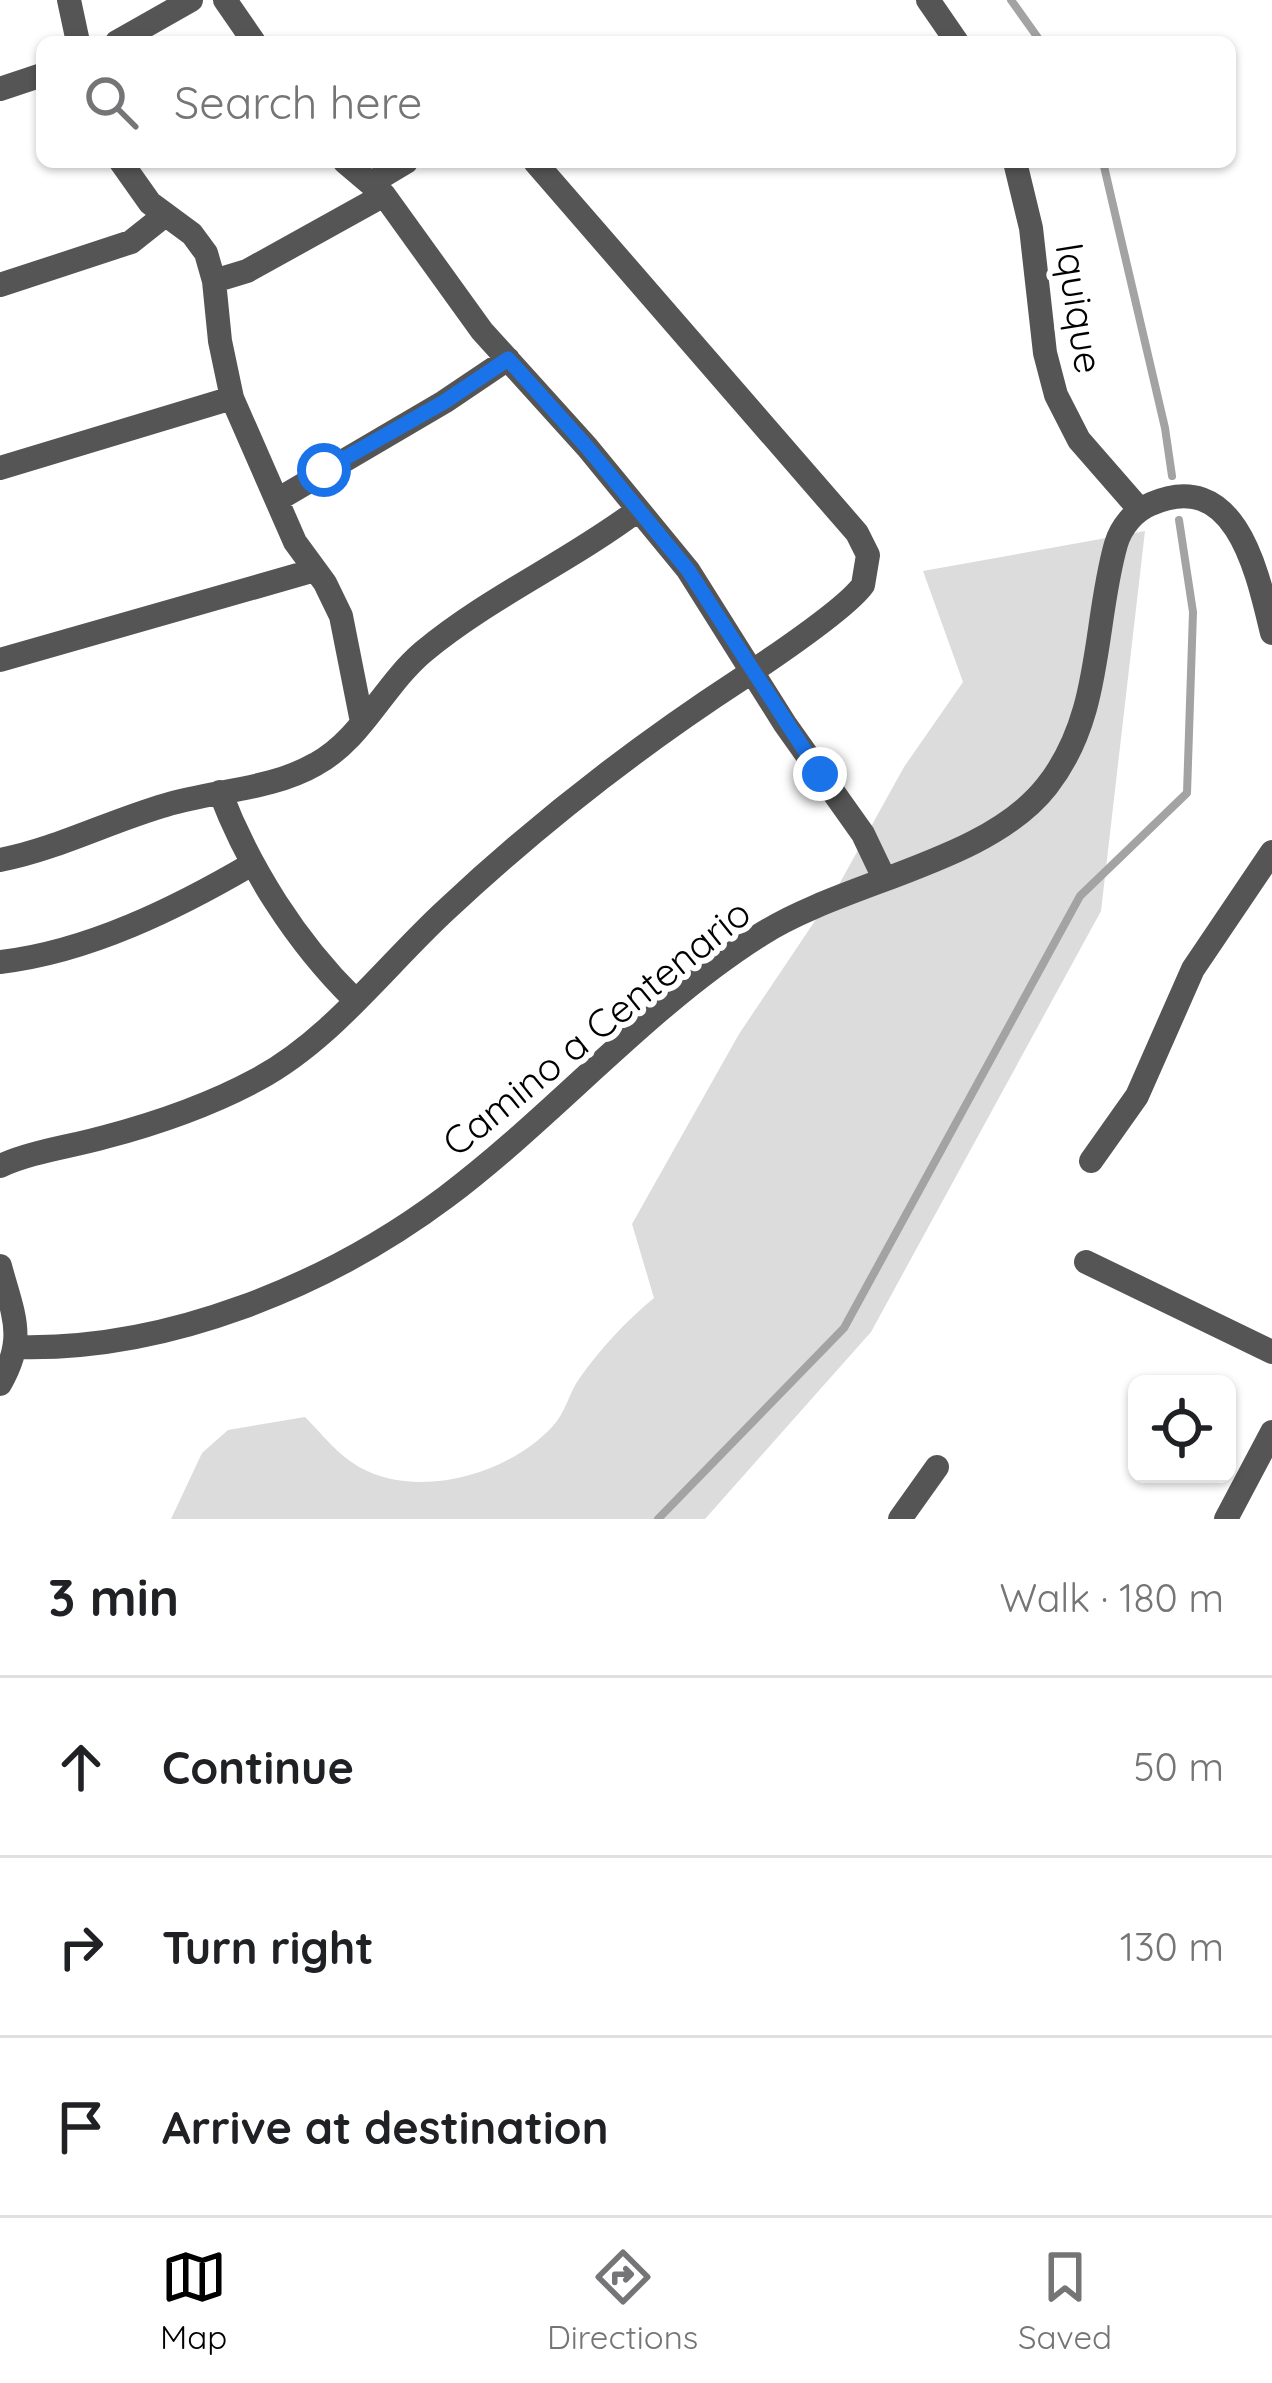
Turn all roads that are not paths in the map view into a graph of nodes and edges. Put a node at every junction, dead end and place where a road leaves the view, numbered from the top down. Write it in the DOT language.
graph roads {
  1 [pos="69,0"];
  2 [pos="191,0"];
  3 [pos="225,0"];
  4 [pos="928,0"];
  5 [pos="77,36"];
  6 [pos="128,36"];
  7 [pos="250,36"];
  8 [pos="953,36"];
  9 [pos="36,77"];
  10 [pos="0,89"];
  11 [pos="125,168"];
  12 [pos="352,168"];
  13 [pos="400,168"];
  14 [pos="541,168"];
  15 [pos="1016,168"];
  16 [pos="378,189"];
  17 [pos="164,215"];
  18 [pos="214,281"];
  19 [pos="0,285"];
  20 [pos="508,359"];
  21 [pos="232,398"];
  22 [pos="0,468"];
  23 [pos="277,500"];
  24 [pos="638,510"];
  25 [pos="1140,510"];
  26 [pos="315,570"];
  27 [pos="1272,633"];
  28 [pos="0,660"];
  29 [pos="752,672"];
  30 [pos="362,722"];
  31 [pos="220,792"];
  32 [pos="1272,852"];
  33 [pos="0,860"];
  34 [pos="252,864"];
  35 [pos="884,878"];
  36 [pos="0,962"];
  37 [pos="354,999"];
  38 [pos="1091,1160"];
  39 [pos="0,1166"];
  40 [pos="1086,1262"];
  41 [pos="0,1266"];
  42 [pos="17,1347"];
  43 [pos="1272,1352"];
  44 [pos="0,1384"];
  45 [pos="1272,1432"];
  46 [pos="937,1467"];
  47 [pos="900,1519"];
  48 [pos="1226,1519"];
  1 -- 5 [label="street"];
  2 -- 6 [label="street"];
  3 -- 7 [label="street"];
  4 -- 8 [label="street"];
  9 -- 10 [label="street"];
  11 -- 17 [label="street"];
  12 -- 16 [label="street"];
  13 -- 16 [label="street"];
  14 -- 29 [label="street"];
  15 -- 25 [label="street, Iquique"];
  16 -- 18 [label="street"];
  16 -- 20 [label="street"];
  17 -- 18 [label="street"];
  17 -- 19 [label="street"];
  18 -- 21 [label="street"];
  20 -- 23 [label="street"];
  20 -- 24 [label="street"];
  21 -- 22 [label="street"];
  21 -- 23 [label="street"];
  23 -- 26 [label="street"];
  24 -- 29 [label="street"];
  24 -- 30 [label="street"];
  25 -- 27 [label="street"];
  25 -- 35 [label="street, Camino a Centenario"];
  26 -- 28 [label="street"];
  26 -- 30 [label="street"];
  29 -- 35 [label="street"];
  29 -- 37 [label="street"];
  30 -- 31 [label="street"];
  31 -- 33 [label="street"];
  31 -- 34 [label="street"];
  32 -- 38 [label="street"];
  34 -- 36 [label="street"];
  34 -- 37 [label="street"];
  35 -- 42 [label="street, Camino a Centenario"];
  37 -- 39 [label="street"];
  40 -- 43 [label="street"];
  41 -- 42 [label="street"];
  42 -- 44 [label="street"];
  45 -- 48 [label="street"];
  46 -- 47 [label="street"];
}
